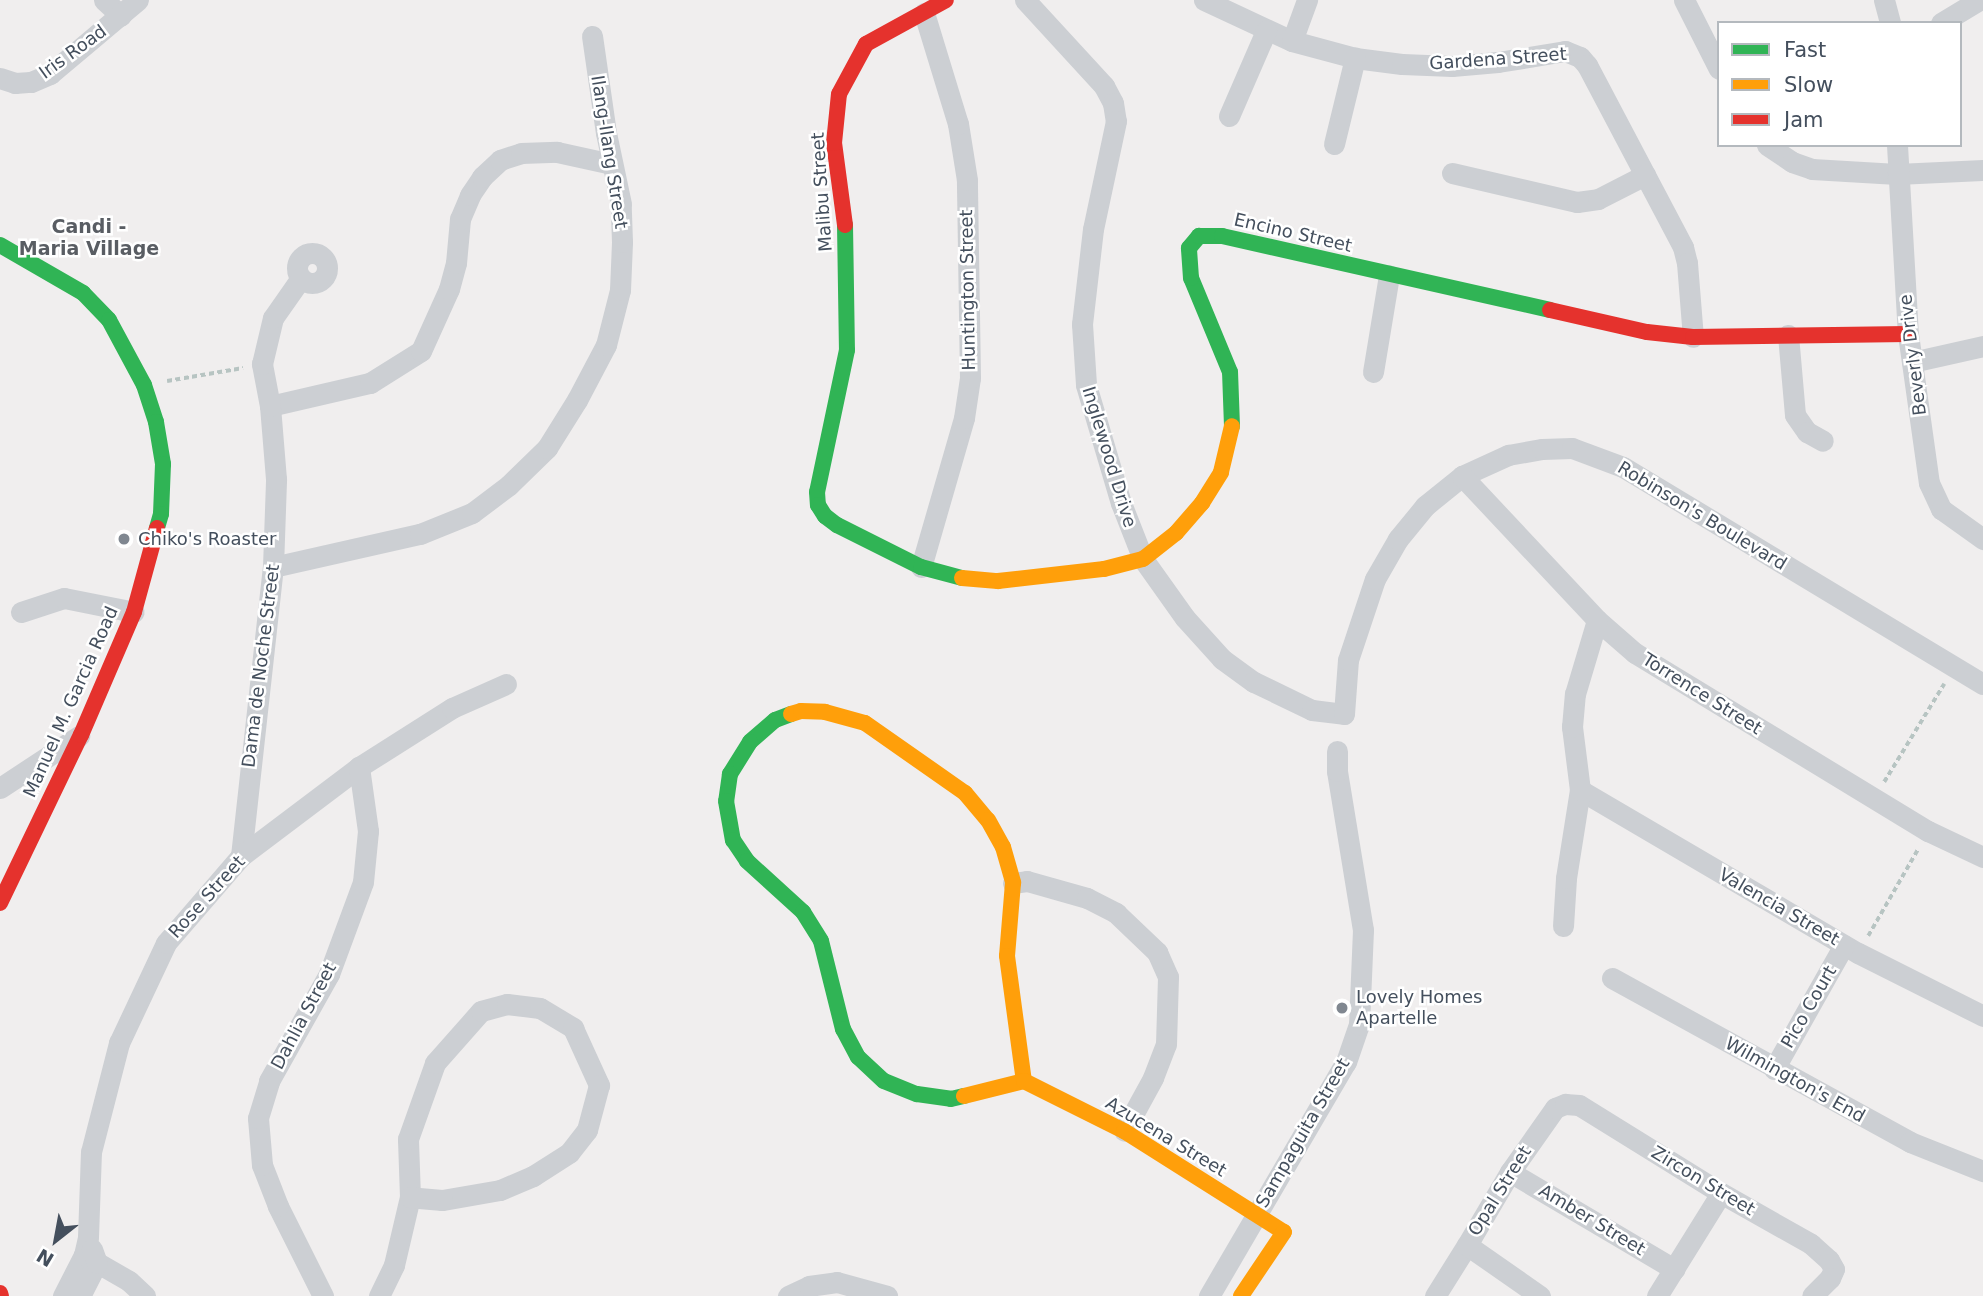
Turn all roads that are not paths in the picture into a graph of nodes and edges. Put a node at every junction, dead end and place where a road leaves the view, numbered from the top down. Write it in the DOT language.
graph roads {
  1 [pos="104,0"];
  2 [pos="138,0"];
  3 [pos="946,0"];
  4 [pos="1025,0"];
  5 [pos="1204,0"];
  6 [pos="1307,0"];
  7 [pos="1684,0"];
  8 [pos="1884,0"];
  9 [pos="1979,0"];
  10 [pos="924,13"];
  11 [pos="121,16"];
  12 [pos="1889,21"];
  13 [pos="1944,21"];
  14 [pos="1266,31"];
  15 [pos="592,36"];
  16 [pos="1292,41"];
  17 [pos="1355,58"];
  18 [pos="1717,65"];
  19 [pos="0,78"];
  20 [pos="1229,116"];
  21 [pos="1334,144"];
  22 [pos="1771,147"];
  23 [pos="1896,147"];
  24 [pos="612,164"];
  25 [pos="1983,170"];
  26 [pos="1452,173"];
  27 [pos="1897,174"];
  28 [pos="1645,175"];
  29 [pos="5,251"];
  30 [pos="1390,275"];
  31 [pos="301,278"];
  32 [pos="1908,334"];
  33 [pos="1788,335"];
  34 [pos="1693,337"];
  35 [pos="1983,346"];
  36 [pos="1912,362"];
  37 [pos="1373,372"];
  38 [pos="270,406"];
  39 [pos="1823,441"];
  40 [pos="819,475"];
  41 [pos="1462,476"];
  42 [pos="1983,539"];
  43 [pos="1143,559"];
  44 [pos="921,567"];
  45 [pos="273,568"];
  46 [pos="20,611"];
  47 [pos="134,612"];
  48 [pos="1597,620"];
  49 [pos="506,684"];
  50 [pos="1983,684"];
  51 [pos="1344,714"];
  52 [pos="81,735"];
  53 [pos="1337,751"];
  54 [pos="359,767"];
  55 [pos="0,788"];
  56 [pos="1580,790"];
  57 [pos="241,856"];
  58 [pos="1983,857"];
  59 [pos="1013,883"];
  60 [pos="0,903"];
  61 [pos="1563,926"];
  62 [pos="1851,949"];
  63 [pos="1612,978"];
  64 [pos="1983,1016"];
  65 [pos="1773,1069"];
  66 [pos="1024,1082"];
  67 [pos="1565,1104"];
  68 [pos="1124,1131"];
  69 [pos="1983,1171"];
  70 [pos="1510,1172"];
  71 [pos="1721,1193"];
  72 [pos="410,1197"];
  73 [pos="1256,1216"];
  74 [pos="1284,1232"];
  75 [pos="1467,1245"];
  76 [pos="89,1252"];
  77 [pos="1674,1269"];
  78 [pos="63,1296"];
  79 [pos="80,1296"];
  80 [pos="145,1296"];
  81 [pos="323,1296"];
  82 [pos="379,1296"];
  83 [pos="788,1296"];
  84 [pos="887,1296"];
  85 [pos="1209,1296"];
  86 [pos="1241,1296"];
  87 [pos="1434,1296"];
  88 [pos="1539,1296"];
  89 [pos="1657,1296"];
  90 [pos="1812,1296"];
  1 -- 11 [label="street"];
  2 -- 11 [label="street, Iris Road"];
  3 -- 10 [label="street, Malibu Street"];
  4 -- 43 [label="street, Inglewood Drive"];
  5 -- 14 [label="street, Gardena Street"];
  6 -- 16 [label="street"];
  7 -- 18 [label="street"];
  8 -- 12 [label="street"];
  9 -- 13 [label="street"];
  10 -- 40 [label="street, Malibu Street"];
  10 -- 44 [label="street, Huntington Street"];
  11 -- 19 [label="street, Iris Road"];
  14 -- 16 [label="street, Gardena Street"];
  14 -- 20 [label="street"];
  15 -- 24 [label="street, Ilang-Ilang Street"];
  16 -- 17 [label="street, Gardena Street"];
  17 -- 21 [label="street"];
  17 -- 28 [label="street, Gardena Street"];
  22 -- 27 [label="street"];
  23 -- 27 [label="street, Beverly Drive"];
  24 -- 38 [label="street"];
  24 -- 45 [label="street, Ilang-Ilang Street"];
  25 -- 27 [label="street"];
  26 -- 28 [label="street"];
  27 -- 32 [label="street, Beverly Drive"];
  28 -- 34 [label="street, Gardena Street"];
  29 -- 47 [label="street, Manuel M. Garcia Road"];
  30 -- 34 [label="street, Encino Street"];
  30 -- 37 [label="street"];
  30 -- 43 [label="street, Encino Street"];
  31 -- 38 [label="street, Dama de Noche Street"];
  32 -- 33 [label="street, Encino Street"];
  32 -- 36 [label="street, Beverly Drive"];
  33 -- 34 [label="street, Encino Street"];
  33 -- 39 [label="street"];
  35 -- 36 [label="street"];
  36 -- 42 [label="street, Beverly Drive"];
  38 -- 45 [label="street, Dama de Noche Street"];
  40 -- 44 [label="street, Encino Street"];
  41 -- 48 [label="street, Torrence Street"];
  41 -- 50 [label="street, Robinson's Boulevard"];
  41 -- 51 [label="street, Robinson's Boulevard"];
  43 -- 44 [label="street, Encino Street"];
  43 -- 51 [label="street, Inglewood Drive"];
  45 -- 57 [label="street, Dama de Noche Street"];
  46 -- 47 [label="street"];
  47 -- 52 [label="street, Manuel M. Garcia Road"];
  48 -- 56 [label="street"];
  48 -- 58 [label="street, Torrence Street"];
  49 -- 54 [label="street, Rose Street"];
  52 -- 55 [label="street"];
  52 -- 60 [label="street, Manuel M. Garcia Road"];
  53 -- 73 [label="street, Sampaguita Street"];
  54 -- 57 [label="street, Rose Street"];
  54 -- 81 [label="street, Dahlia Street"];
  56 -- 61 [label="street"];
  56 -- 62 [label="street, Valencia Street"];
  57 -- 76 [label="street, Rose Street"];
  59 -- 66 [label="street"];
  59 -- 66 [label="street"];
  59 -- 68 [label="street"];
  62 -- 64 [label="street, Valencia Street"];
  62 -- 65 [label="street, Pico Court"];
  63 -- 65 [label="street, Wilmington's End"];
  65 -- 69 [label="street, Wilmington's End"];
  66 -- 68 [label="street, Azucena Street"];
  67 -- 70 [label="street, Opal Street"];
  67 -- 71 [label="street, Zircon Street"];
  68 -- 73 [label="street, Azucena Street"];
  70 -- 75 [label="street, Opal Street"];
  70 -- 77 [label="street, Amber Street"];
  71 -- 77 [label="street"];
  71 -- 90 [label="street, Zircon Street"];
  72 -- 72 [label="street"];
  72 -- 82 [label="street"];
  73 -- 74 [label="street, Azucena Street"];
  73 -- 85 [label="street, Sampaguita Street"];
  74 -- 86 [label="street, Sampaguita Street"];
  75 -- 87 [label="street"];
  75 -- 88 [label="street, Opal Street"];
  76 -- 78 [label="street, Rose Street"];
  76 -- 79 [label="street, Rose Street"];
  76 -- 80 [label="street"];
  77 -- 89 [label="street"];
  83 -- 84 [label="street"];
}
